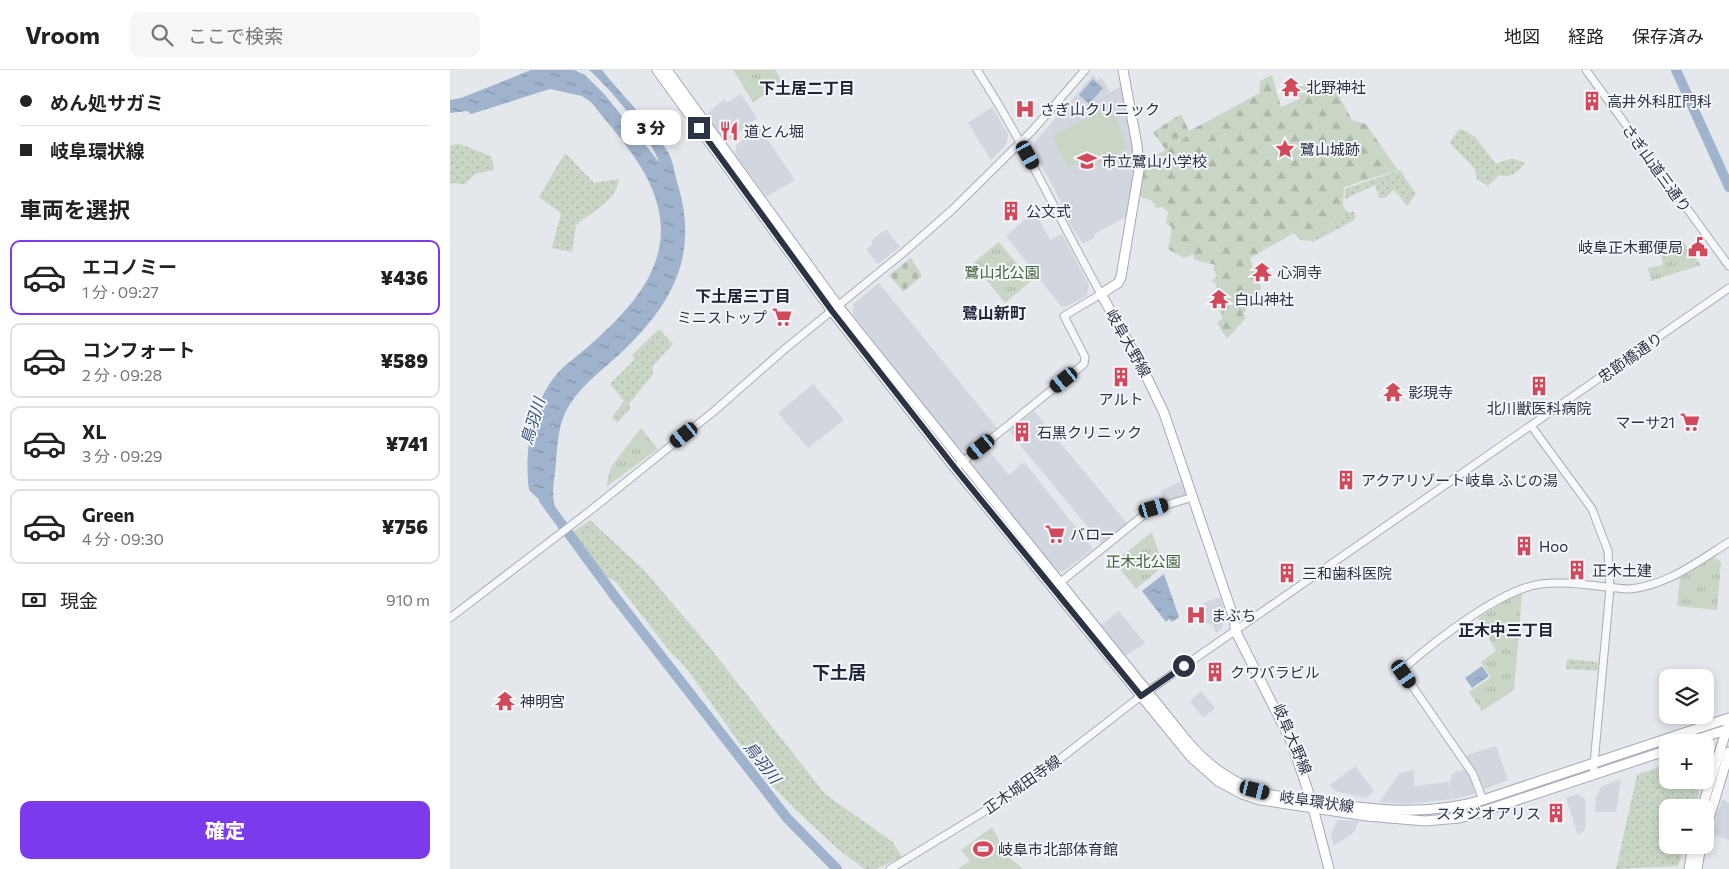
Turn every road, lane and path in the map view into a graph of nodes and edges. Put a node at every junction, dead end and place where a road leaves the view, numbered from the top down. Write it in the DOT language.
graph roads {
  1 [pos="657,70"];
  2 [pos="667,70"];
  3 [pos="977,70"];
  4 [pos="1085,70"];
  5 [pos="1122,70"];
  6 [pos="1586,70"];
  7 [pos="1020,140"];
  8 [pos="1729,266"];
  9 [pos="1729,288"];
  10 [pos="1101,294"];
  11 [pos="835,309"];
  12 [pos="1532,426"];
  13 [pos="959,465"];
  14 [pos="1193,497"];
  15 [pos="1729,542"];
  16 [pos="1060,582"];
  17 [pos="1052,588"];
  18 [pos="1610,588"];
  19 [pos="450,618"];
  20 [pos="1238,630"];
  21 [pos="1144,694"];
  22 [pos="1729,718"];
  23 [pos="1728,727"];
  24 [pos="1709,734"];
  25 [pos="1729,752"];
  26 [pos="1659,753"];
  27 [pos="1594,763"];
  28 [pos="1593,775"];
  29 [pos="1705,799"];
  30 [pos="1483,800"];
  31 [pos="1714,802"];
  32 [pos="1315,805"];
  33 [pos="1692,854"];
  34 [pos="1700,854"];
  35 [pos="890,869"];
  36 [pos="1329,869"];
  37 [pos="1334,869"];
  38 [pos="1689,869"];
  39 [pos="1697,869"];
  1 -- 11 [label="main road, 岐阜環状線"];
  2 -- 11 [label="main road, 岐阜環状線"];
  3 -- 7 [label="street"];
  4 -- 7 [label="street"];
  5 -- 10 [label="main road, 岐阜大野線"];
  6 -- 8 [label="street, さぎ山道三通り"];
  7 -- 10 [label="street"];
  7 -- 11 [label="street"];
  9 -- 12 [label="street, 忠節橋通り"];
  10 -- 13 [label="street"];
  10 -- 14 [label="main road, 岐阜大野線"];
  11 -- 13 [label="main road, 岐阜環状線"];
  11 -- 19 [label="street"];
  12 -- 18 [label="street"];
  12 -- 20 [label="street, 忠節橋通り"];
  13 -- 16 [label="main road, 岐阜環状線"];
  13 -- 17 [label="main road, 岐阜環状線"];
  14 -- 16 [label="street"];
  14 -- 20 [label="main road, 岐阜大野線"];
  15 -- 18 [label="street"];
  16 -- 17 [label="street"];
  16 -- 21 [label="main road, 岐阜環状線"];
  17 -- 21 [label="main road, 岐阜環状線"];
  18 -- 27 [label="street"];
  18 -- 30 [label="street"];
  20 -- 21 [label="street"];
  20 -- 32 [label="main road, 岐阜大野線"];
  21 -- 32 [label="main road, 岐阜環状線"];
  21 -- 35 [label="street, 正木城田寺線"];
  22 -- 27 [label="main road, 岐阜環状線"];
  23 -- 24 [label="main road"];
  23 -- 29 [label="main road"];
  25 -- 31 [label="main road"];
  26 -- 28 [label="main road, 岐阜環状線"];
  27 -- 28 [label="street"];
  27 -- 30 [label="main road, 岐阜環状線"];
  28 -- 32 [label="main road, 岐阜環状線"];
  30 -- 32 [label="main road, 岐阜環状線"];
  32 -- 36 [label="main road, 岐阜大野線"];
  32 -- 37 [label="main road, 岐阜大野線"];
  33 -- 38 [label="main road"];
  34 -- 39 [label="main road"];
}
